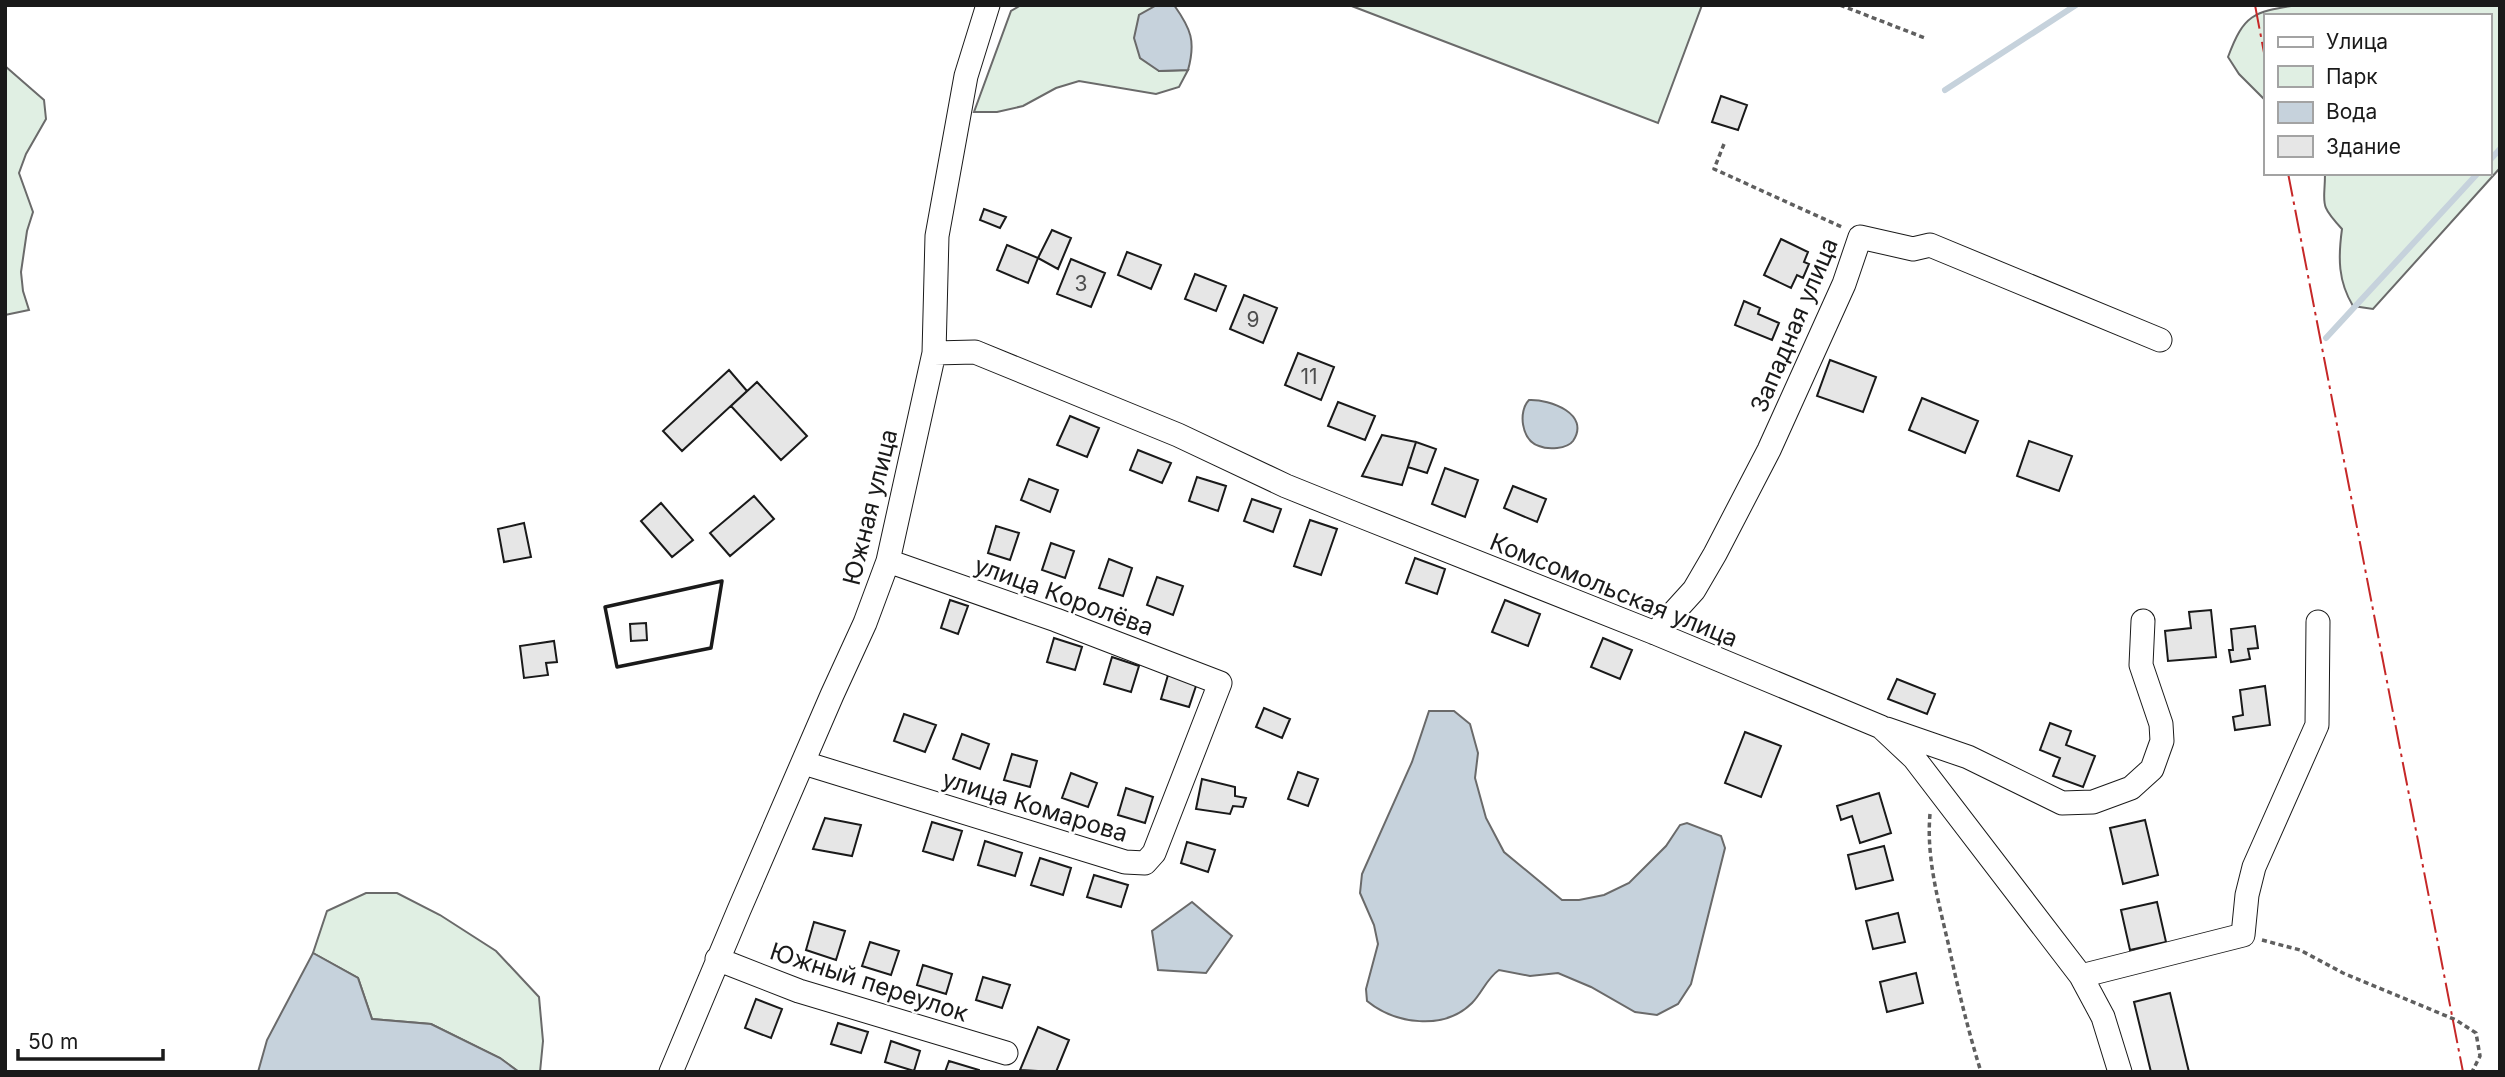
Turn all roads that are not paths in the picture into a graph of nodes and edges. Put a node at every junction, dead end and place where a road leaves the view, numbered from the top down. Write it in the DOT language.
graph roads {
  1 [pos="988,5"];
  2 [pos="2160,340"];
  3 [pos="934,353"];
  4 [pos="888,561"];
  5 [pos="2143,621"];
  6 [pos="2318,622"];
  7 [pos="1654,633"];
  8 [pos="1220,683"];
  9 [pos="1881,727"];
  10 [pos="804,763"];
  11 [pos="717,959"];
  12 [pos="2081,976"];
  13 [pos="1006,1053"];
  14 [pos="671,1072"];
  15 [pos="2120,1072"];
  1 -- 3 [label="street, Южная улица"];
  2 -- 7 [label="street, Западная улица"];
  3 -- 4 [label="street, Южная улица"];
  3 -- 7 [label="street, Комсомольская улица"];
  4 -- 8 [label="street, улица Королёва"];
  4 -- 10 [label="street, Южная улица"];
  5 -- 9 [label="street"];
  6 -- 12 [label="street"];
  7 -- 9 [label="street, Комсомольская улица"];
  8 -- 10 [label="street, улица Комарова"];
  9 -- 12 [label="street, Комсомольская улица"];
  10 -- 11 [label="street, Южная улица"];
  11 -- 13 [label="street, Южный переулок"];
  11 -- 14 [label="street, Южная улица"];
  12 -- 15 [label="street, Комсомольская улица"];
}
